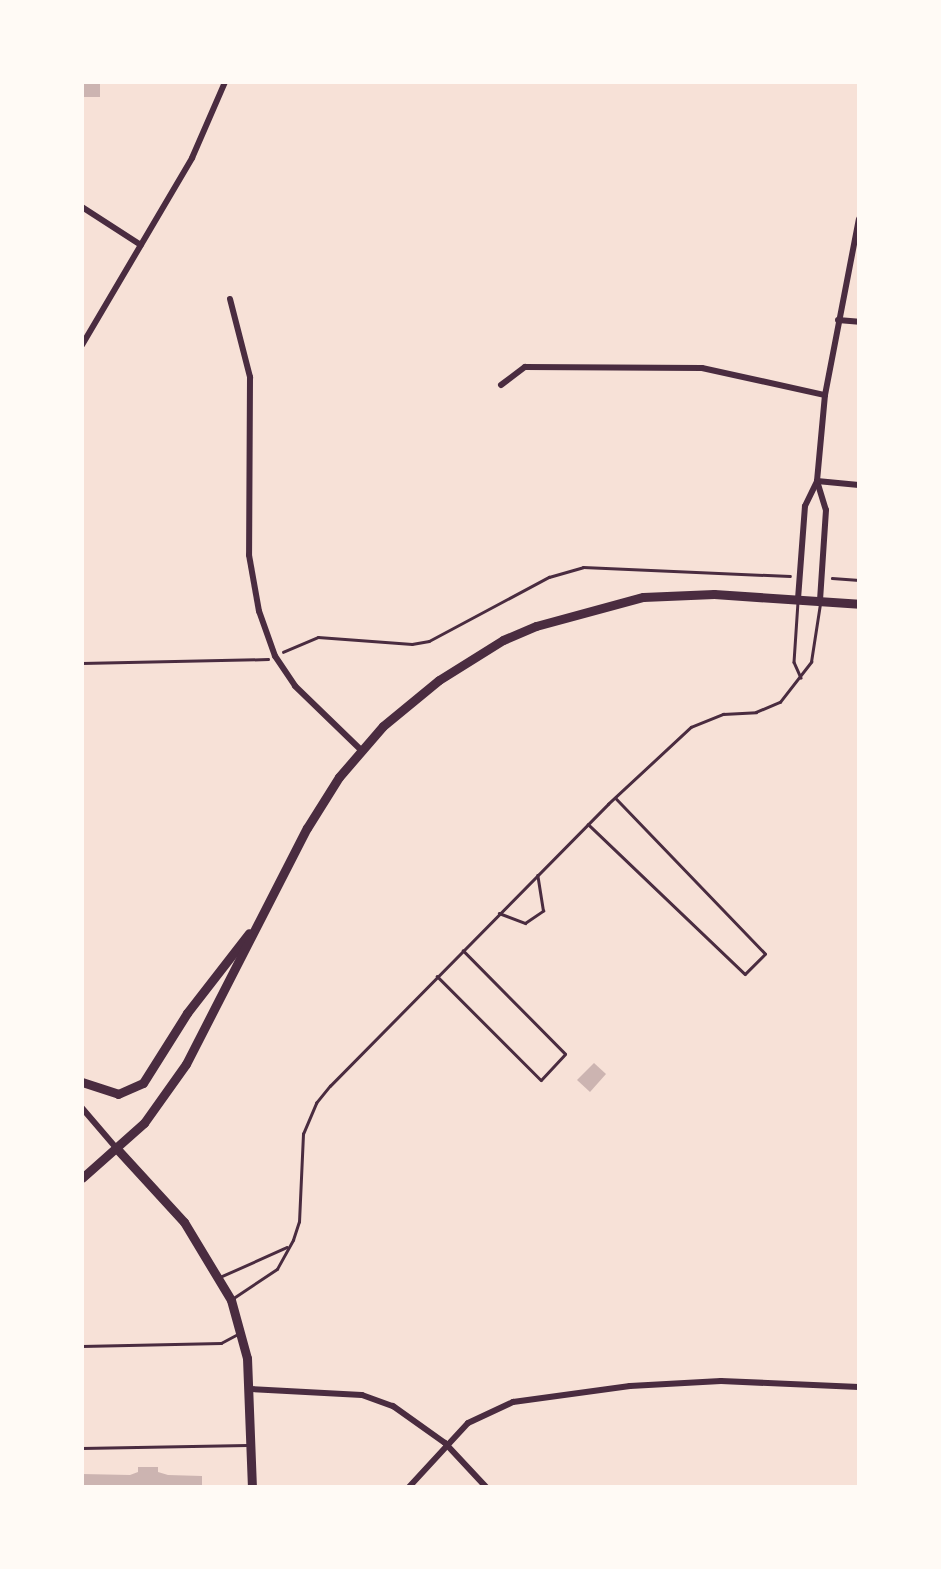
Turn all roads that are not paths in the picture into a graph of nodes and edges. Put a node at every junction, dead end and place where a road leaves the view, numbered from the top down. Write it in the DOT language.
graph roads {
  1 [pos="225,82"];
  2 [pos="82,207"];
  3 [pos="859,219"];
  4 [pos="141,245"];
  5 [pos="230,299"];
  6 [pos="838,320"];
  7 [pos="859,322"];
  8 [pos="82,345"];
  9 [pos="501,385"];
  10 [pos="825,395"];
  11 [pos="817,481"];
  12 [pos="859,485"];
  13 [pos="799,599"];
  14 [pos="820,601"];
  15 [pos="859,604"];
  16 [pos="801,678"];
  17 [pos="361,750"];
  18 [pos="614,798"];
  19 [pos="588,824"];
  20 [pos="537,875"];
  21 [pos="499,913"];
  22 [pos="259,921"];
  23 [pos="462,951"];
  24 [pos="437,976"];
  25 [pos="82,1082"];
  26 [pos="82,1108"];
  27 [pos="118,1150"];
  28 [pos="82,1178"];
  29 [pos="287,1247"];
  30 [pos="218,1278"];
  31 [pos="231,1300"];
  32 [pos="243,1332"];
  33 [pos="82,1346"];
  34 [pos="859,1387"];
  35 [pos="251,1389"];
  36 [pos="445,1443"];
  37 [pos="252,1444"];
  38 [pos="82,1448"];
  39 [pos="252,1487"];
  40 [pos="409,1487"];
  41 [pos="486,1487"];
  1 -- 4 [label="street"];
  2 -- 4 [label="street"];
  3 -- 6 [label="street"];
  4 -- 8 [label="street"];
  5 -- 17 [label="street"];
  6 -- 7 [label="street"];
  6 -- 10 [label="street"];
  9 -- 10 [label="street"];
  10 -- 11 [label="street"];
  11 -- 12 [label="street"];
  11 -- 13 [label="street"];
  11 -- 14 [label="street"];
  13 -- 14 [label="main road"];
  13 -- 16 [label="lane"];
  13 -- 17 [label="main road"];
  14 -- 15 [label="main road"];
  14 -- 16 [label="lane"];
  16 -- 18 [label="lane"];
  17 -- 22 [label="main road"];
  18 -- 19 [label="lane"];
  18 -- 19 [label="lane"];
  19 -- 20 [label="lane"];
  20 -- 21 [label="lane"];
  20 -- 21 [label="lane"];
  21 -- 23 [label="lane"];
  22 -- 25 [label="main road"];
  22 -- 27 [label="main road"];
  23 -- 24 [label="lane"];
  23 -- 24 [label="lane"];
  24 -- 29 [label="lane"];
  26 -- 27 [label="street"];
  27 -- 28 [label="main road"];
  27 -- 30 [label="main road"];
  29 -- 30 [label="lane"];
  29 -- 31 [label="lane"];
  30 -- 31 [label="main road"];
  31 -- 32 [label="main road"];
  32 -- 33 [label="lane"];
  32 -- 35 [label="main road"];
  34 -- 36 [label="street"];
  35 -- 36 [label="street"];
  35 -- 37 [label="main road"];
  36 -- 40 [label="street"];
  36 -- 41 [label="street"];
  37 -- 38 [label="lane"];
  37 -- 39 [label="main road"];
}
